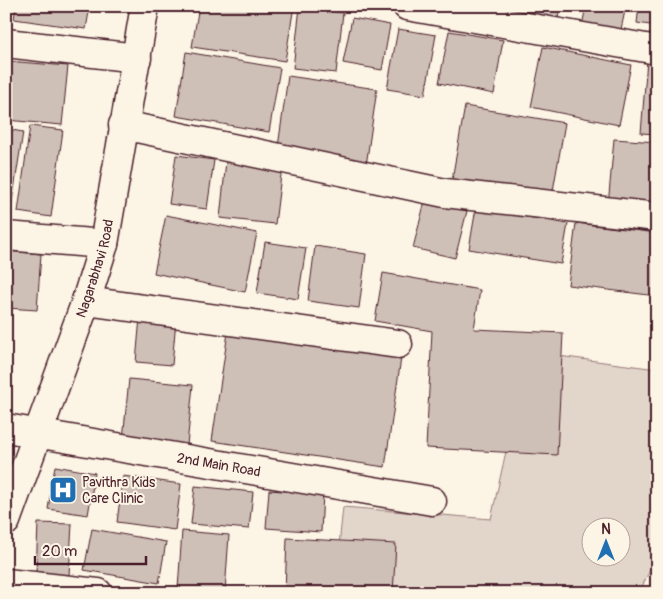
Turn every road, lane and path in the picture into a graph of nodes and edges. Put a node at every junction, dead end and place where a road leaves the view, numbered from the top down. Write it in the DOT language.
graph roads {
  1 [pos="145,6"];
  2 [pos="408,6"];
  3 [pos="6,43"];
  4 [pos="657,50"];
  5 [pos="137,58"];
  6 [pos="123,125"];
  7 [pos="657,217"];
  8 [pos="6,236"];
  9 [pos="104,244"];
  10 [pos="86,301"];
  11 [pos="398,344"];
  12 [pos="6,428"];
  13 [pos="38,432"];
  14 [pos="432,501"];
  15 [pos="6,521"];
  16 [pos="6,583"];
  17 [pos="98,593"];
  1 -- 5 [label="street, Nagarabhavi Road"];
  2 -- 4 [label="street"];
  3 -- 5 [label="street"];
  5 -- 6 [label="street, Nagarabhavi Road"];
  6 -- 7 [label="street"];
  6 -- 9 [label="street, Nagarabhavi Road"];
  8 -- 9 [label="street"];
  9 -- 10 [label="street, Nagarabhavi Road"];
  10 -- 11 [label="street"];
  10 -- 13 [label="street, Nagarabhavi Road"];
  12 -- 13 [label="street, 2nd Main Road"];
  13 -- 14 [label="street, 2nd Main Road"];
  13 -- 15 [label="street, Nagarabhavi Road"];
  16 -- 17 [label="street"];
}
